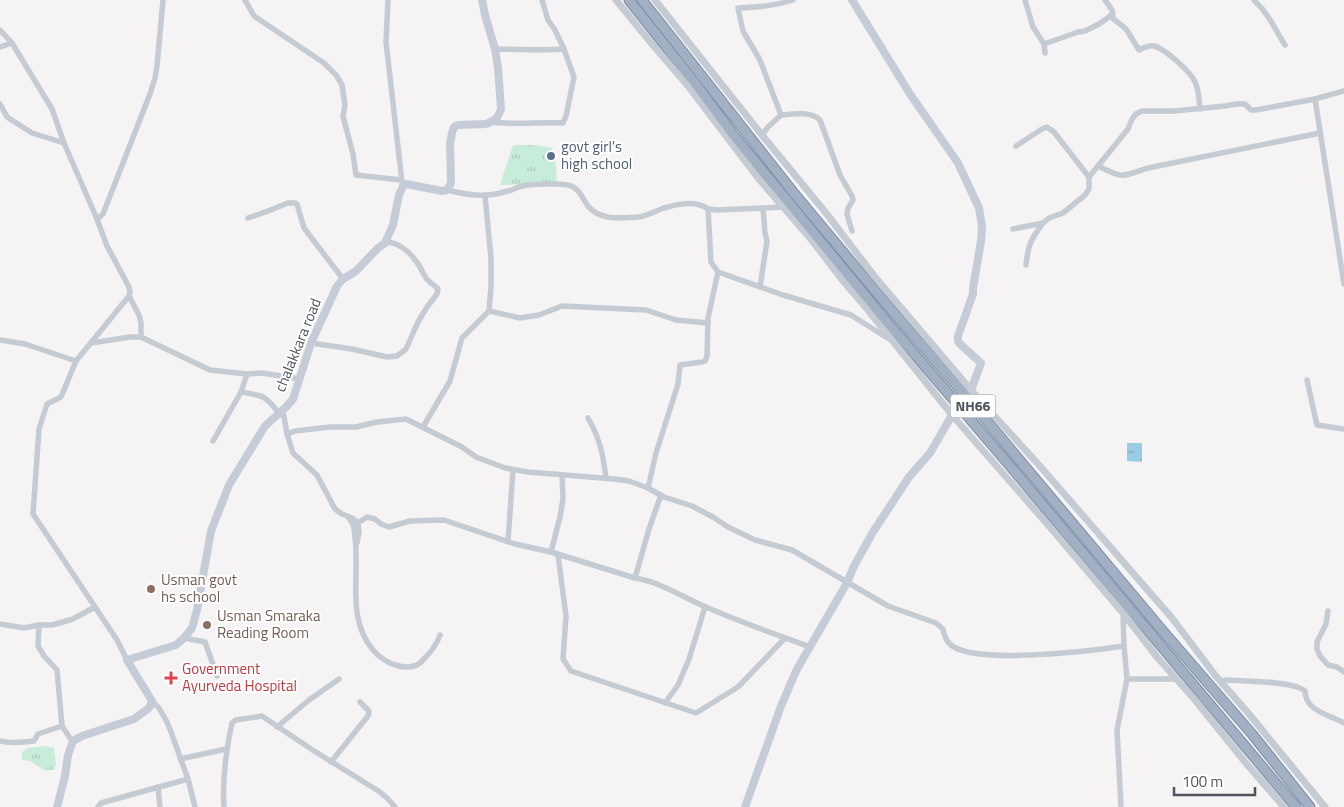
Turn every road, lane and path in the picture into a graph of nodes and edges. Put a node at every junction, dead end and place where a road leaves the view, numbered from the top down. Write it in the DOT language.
graph roads {
  1 [pos="162,0"];
  2 [pos="246,0"];
  3 [pos="388,0"];
  4 [pos="482,0"];
  5 [pos="542,0"];
  6 [pos="616,0"];
  7 [pos="629,0"];
  8 [pos="642,0"];
  9 [pos="655,0"];
  10 [pos="793,0"];
  11 [pos="852,0"];
  12 [pos="1025,0"];
  13 [pos="1105,0"];
  14 [pos="1254,0"];
  15 [pos="1110,16"];
  16 [pos="0,30"];
  17 [pos="12,43"];
  18 [pos="1044,44"];
  19 [pos="1285,45"];
  20 [pos="0,47"];
  21 [pos="495,49"];
  22 [pos="564,49"];
  23 [pos="1045,53"];
  24 [pos="1344,91"];
  25 [pos="1315,99"];
  26 [pos="0,104"];
  27 [pos="1200,109"];
  28 [pos="781,115"];
  29 [pos="491,122"];
  30 [pos="1320,133"];
  31 [pos="762,135"];
  32 [pos="64,143"];
  33 [pos="1016,146"];
  34 [pos="1098,166"];
  35 [pos="1090,177"];
  36 [pos="403,182"];
  37 [pos="447,190"];
  38 [pos="485,196"];
  39 [pos="784,207"];
  40 [pos="763,208"];
  41 [pos="708,209"];
  42 [pos="248,218"];
  43 [pos="97,219"];
  44 [pos="1042,223"];
  45 [pos="1013,228"];
  46 [pos="852,231"];
  47 [pos="385,243"];
  48 [pos="1026,265"];
  49 [pos="718,272"];
  50 [pos="343,278"];
  51 [pos="1344,284"];
  52 [pos="760,287"];
  53 [pos="129,296"];
  54 [pos="489,311"];
  55 [pos="708,323"];
  56 [pos="141,337"];
  57 [pos="0,340"];
  58 [pos="893,342"];
  59 [pos="91,343"];
  60 [pos="311,343"];
  61 [pos="76,361"];
  62 [pos="247,374"];
  63 [pos="300,379"];
  64 [pos="1307,380"];
  65 [pos="971,390"];
  66 [pos="241,392"];
  67 [pos="281,412"];
  68 [pos="952,415"];
  69 [pos="588,418"];
  70 [pos="423,427"];
  71 [pos="1344,429"];
  72 [pos="287,434"];
  73 [pos="213,441"];
  74 [pos="513,470"];
  75 [pos="562,475"];
  76 [pos="606,478"];
  77 [pos="648,488"];
  78 [pos="661,495"];
  79 [pos="348,517"];
  80 [pos="358,523"];
  81 [pos="508,541"];
  82 [pos="356,546"];
  83 [pos="551,552"];
  84 [pos="558,555"];
  85 [pos="635,578"];
  86 [pos="847,583"];
  87 [pos="95,607"];
  88 [pos="705,607"];
  89 [pos="1328,611"];
  90 [pos="1123,613"];
  91 [pos="0,624"];
  92 [pos="39,625"];
  93 [pos="440,635"];
  94 [pos="184,638"];
  95 [pos="785,638"];
  96 [pos="1124,646"];
  97 [pos="810,648"];
  98 [pos="127,660"];
  99 [pos="1344,672"];
  100 [pos="216,676"];
  101 [pos="339,679"];
  102 [pos="1127,679"];
  103 [pos="1176,679"];
  104 [pos="1225,680"];
  105 [pos="152,701"];
  106 [pos="360,702"];
  107 [pos="665,703"];
  108 [pos="1344,723"];
  109 [pos="62,726"];
  110 [pos="276,727"];
  111 [pos="0,741"];
  112 [pos="74,741"];
  113 [pos="226,749"];
  114 [pos="180,759"];
  115 [pos="332,762"];
  116 [pos="188,779"];
  117 [pos="158,787"];
  118 [pos="56,807"];
  119 [pos="98,807"];
  120 [pos="160,807"];
  121 [pos="195,807"];
  122 [pos="224,807"];
  123 [pos="395,807"];
  124 [pos="745,807"];
  125 [pos="1121,807"];
  126 [pos="1284,807"];
  127 [pos="1296,807"];
  128 [pos="1310,807"];
  129 [pos="1325,807"];
  1 -- 43 [label="street"];
  2 -- 36 [label="street"];
  3 -- 36 [label="street"];
  4 -- 21 [label="main road"];
  5 -- 22 [label="street"];
  6 -- 39 [label="street"];
  7 -- 127 [label="highway, NH66"];
  8 -- 128 [label="highway, NH66"];
  9 -- 31 [label="street"];
  10 -- 28 [label="street"];
  11 -- 65 [label="main road"];
  12 -- 18 [label="street"];
  13 -- 15 [label="street"];
  14 -- 19 [label="street"];
  15 -- 18 [label="street"];
  15 -- 27 [label="street"];
  16 -- 17 [label="street"];
  17 -- 20 [label="street"];
  17 -- 32 [label="street"];
  18 -- 23 [label="street"];
  21 -- 22 [label="street"];
  21 -- 29 [label="main road"];
  22 -- 29 [label="street"];
  24 -- 25 [label="street"];
  25 -- 27 [label="street"];
  25 -- 30 [label="street"];
  26 -- 32 [label="street"];
  27 -- 34 [label="street"];
  28 -- 31 [label="street"];
  28 -- 46 [label="street"];
  29 -- 37 [label="main road"];
  30 -- 34 [label="street"];
  30 -- 51 [label="street"];
  31 -- 65 [label="street"];
  32 -- 43 [label="street"];
  33 -- 35 [label="street"];
  34 -- 35 [label="street"];
  35 -- 44 [label="street"];
  36 -- 37 [label="main road"];
  36 -- 47 [label="main road, chalakkara road"];
  37 -- 38 [label="street"];
  38 -- 41 [label="street"];
  38 -- 54 [label="street"];
  39 -- 40 [label="street"];
  39 -- 58 [label="street"];
  40 -- 41 [label="street"];
  40 -- 52 [label="street"];
  41 -- 49 [label="street"];
  42 -- 50 [label="street"];
  43 -- 53 [label="street"];
  44 -- 45 [label="street"];
  44 -- 48 [label="street"];
  47 -- 50 [label="main road, chalakkara road"];
  47 -- 60 [label="street"];
  49 -- 52 [label="street"];
  49 -- 55 [label="street"];
  50 -- 60 [label="main road, chalakkara road"];
  52 -- 58 [label="street"];
  53 -- 56 [label="street"];
  53 -- 59 [label="street"];
  54 -- 55 [label="street"];
  54 -- 70 [label="street"];
  55 -- 77 [label="street"];
  56 -- 59 [label="street"];
  56 -- 62 [label="street"];
  57 -- 61 [label="street"];
  58 -- 68 [label="street"];
  59 -- 61 [label="street"];
  60 -- 63 [label="main road, chalakkara road"];
  61 -- 87 [label="street"];
  62 -- 63 [label="street"];
  62 -- 66 [label="street"];
  63 -- 67 [label="main road, chalakkara road"];
  64 -- 71 [label="street"];
  65 -- 129 [label="street"];
  66 -- 67 [label="street"];
  66 -- 73 [label="street"];
  67 -- 72 [label="street"];
  67 -- 94 [label="main road, chalakkara road"];
  68 -- 86 [label="main road"];
  68 -- 90 [label="street"];
  69 -- 76 [label="street"];
  70 -- 72 [label="street"];
  70 -- 74 [label="street"];
  72 -- 79 [label="street"];
  74 -- 75 [label="street"];
  74 -- 81 [label="street"];
  75 -- 76 [label="street"];
  75 -- 83 [label="street"];
  76 -- 77 [label="street"];
  77 -- 78 [label="street"];
  78 -- 85 [label="street"];
  78 -- 86 [label="street"];
  79 -- 80 [label="street"];
  79 -- 82 [label="street"];
  80 -- 81 [label="street"];
  80 -- 82 [label="street"];
  81 -- 83 [label="street"];
  82 -- 93 [label="street"];
  83 -- 84 [label="street"];
  84 -- 85 [label="street"];
  84 -- 107 [label="street"];
  85 -- 88 [label="street"];
  86 -- 96 [label="street"];
  86 -- 97 [label="main road"];
  87 -- 92 [label="street"];
  87 -- 98 [label="street"];
  88 -- 95 [label="street"];
  88 -- 107 [label="street"];
  89 -- 99 [label="street"];
  90 -- 96 [label="street"];
  90 -- 103 [label="street"];
  91 -- 92 [label="street"];
  92 -- 109 [label="street"];
  94 -- 98 [label="main road"];
  94 -- 100 [label="street"];
  95 -- 97 [label="street"];
  95 -- 107 [label="street"];
  96 -- 102 [label="street"];
  97 -- 124 [label="main road"];
  98 -- 105 [label="main road"];
  101 -- 110 [label="street"];
  102 -- 103 [label="street"];
  102 -- 125 [label="street"];
  103 -- 126 [label="street"];
  104 -- 108 [label="street"];
  105 -- 112 [label="main road"];
  105 -- 114 [label="street"];
  106 -- 115 [label="street"];
  109 -- 111 [label="street"];
  109 -- 112 [label="street"];
  110 -- 113 [label="street"];
  110 -- 115 [label="street"];
  112 -- 118 [label="main road"];
  113 -- 114 [label="street"];
  113 -- 122 [label="street"];
  114 -- 116 [label="street"];
  115 -- 123 [label="street"];
  116 -- 117 [label="street"];
  116 -- 121 [label="street"];
  117 -- 119 [label="street"];
  117 -- 120 [label="street"];
}
